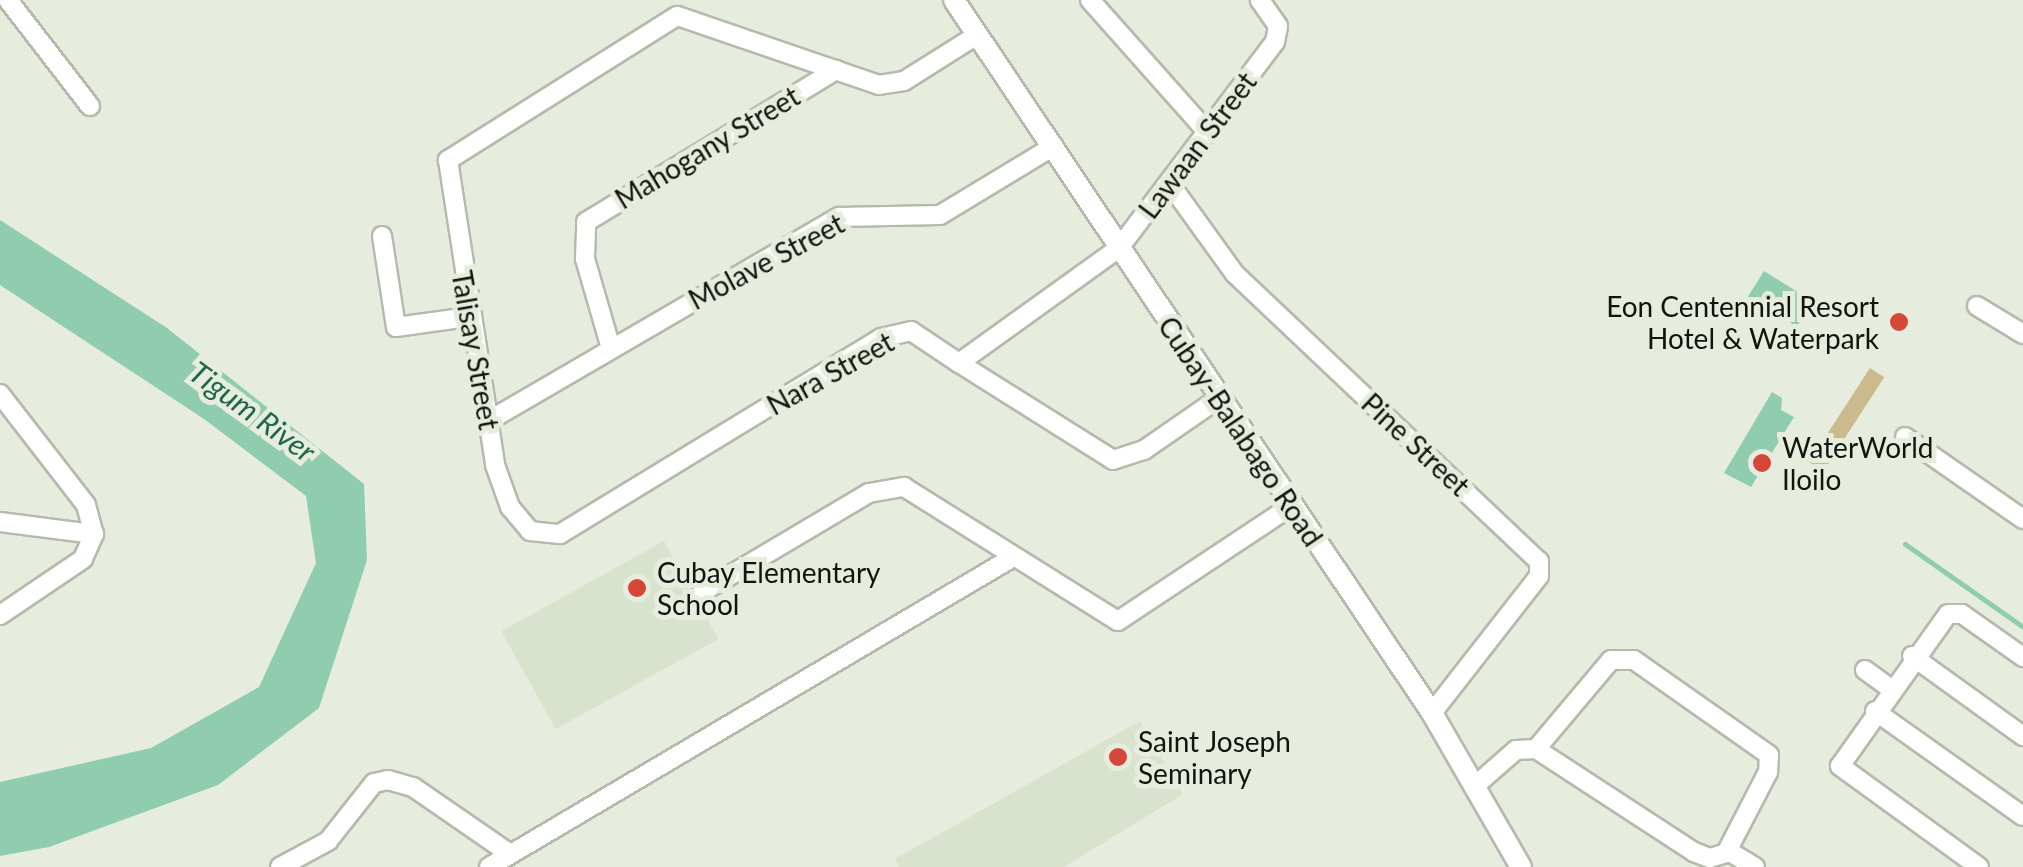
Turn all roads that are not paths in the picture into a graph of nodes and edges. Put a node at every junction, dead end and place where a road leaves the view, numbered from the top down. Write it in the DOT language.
graph roads {
  1 [pos="8,0"];
  2 [pos="954,0"];
  3 [pos="1090,0"];
  4 [pos="1260,0"];
  5 [pos="977,35"];
  6 [pos="836,70"];
  7 [pos="90,106"];
  8 [pos="1208,133"];
  9 [pos="1054,146"];
  10 [pos="1170,184"];
  11 [pos="382,236"];
  12 [pos="1120,248"];
  13 [pos="1978,306"];
  14 [pos="470,318"];
  15 [pos="2023,334"];
  16 [pos="610,345"];
  17 [pos="959,363"];
  18 [pos="0,394"];
  19 [pos="1218,398"];
  20 [pos="490,420"];
  21 [pos="1905,437"];
  22 [pos="1291,506"];
  23 [pos="2023,519"];
  24 [pos="0,522"];
  25 [pos="530,531"];
  26 [pos="94,534"];
  27 [pos="1010,559"];
  28 [pos="702,592"];
  29 [pos="0,615"];
  30 [pos="1912,656"];
  31 [pos="2023,657"];
  32 [pos="1865,670"];
  33 [pos="1890,688"];
  34 [pos="1875,712"];
  35 [pos="1432,713"];
  36 [pos="2023,736"];
  37 [pos="1536,749"];
  38 [pos="1476,785"];
  39 [pos="2023,816"];
  40 [pos="1726,853"];
  41 [pos="510,854"];
  42 [pos="280,867"];
  43 [pos="489,867"];
  44 [pos="1521,867"];
  45 [pos="1754,867"];
  46 [pos="1979,867"];
  1 -- 7 [label="street"];
  2 -- 5 [label="main road, Cubay-Balabago Road"];
  3 -- 8 [label="street"];
  4 -- 8 [label="street, Lawaan Street"];
  5 -- 6 [label="street"];
  5 -- 9 [label="main road, Cubay-Balabago Road"];
  6 -- 14 [label="street, Talisay Street"];
  6 -- 16 [label="street, Mahogany Street"];
  8 -- 10 [label="street, Lawaan Street"];
  9 -- 12 [label="main road, Cubay-Balabago Road"];
  9 -- 16 [label="street, Molave Street"];
  10 -- 12 [label="street, Lawaan Street"];
  10 -- 35 [label="street, Pine Street"];
  11 -- 14 [label="street"];
  12 -- 17 [label="street"];
  12 -- 19 [label="main road, Cubay-Balabago Road"];
  13 -- 15 [label="street"];
  14 -- 20 [label="street, Talisay Street"];
  16 -- 20 [label="street, Molave Street"];
  17 -- 19 [label="street, Nara Street"];
  17 -- 25 [label="street, Nara Street"];
  18 -- 26 [label="street"];
  19 -- 22 [label="main road, Cubay-Balabago Road"];
  20 -- 25 [label="street, Talisay Street"];
  21 -- 23 [label="street"];
  22 -- 27 [label="street"];
  22 -- 35 [label="main road, Cubay-Balabago Road"];
  24 -- 26 [label="street"];
  26 -- 29 [label="street"];
  27 -- 28 [label="street"];
  27 -- 41 [label="street"];
  30 -- 31 [label="street"];
  30 -- 33 [label="street"];
  30 -- 36 [label="street"];
  32 -- 33 [label="street"];
  33 -- 34 [label="street"];
  34 -- 39 [label="street"];
  34 -- 46 [label="street"];
  35 -- 38 [label="main road, Cubay-Balabago Road"];
  37 -- 38 [label="street"];
  37 -- 40 [label="street"];
  37 -- 40 [label="street"];
  38 -- 44 [label="main road, Cubay-Balabago Road"];
  40 -- 45 [label="street"];
  41 -- 42 [label="street"];
  41 -- 43 [label="street"];
}
